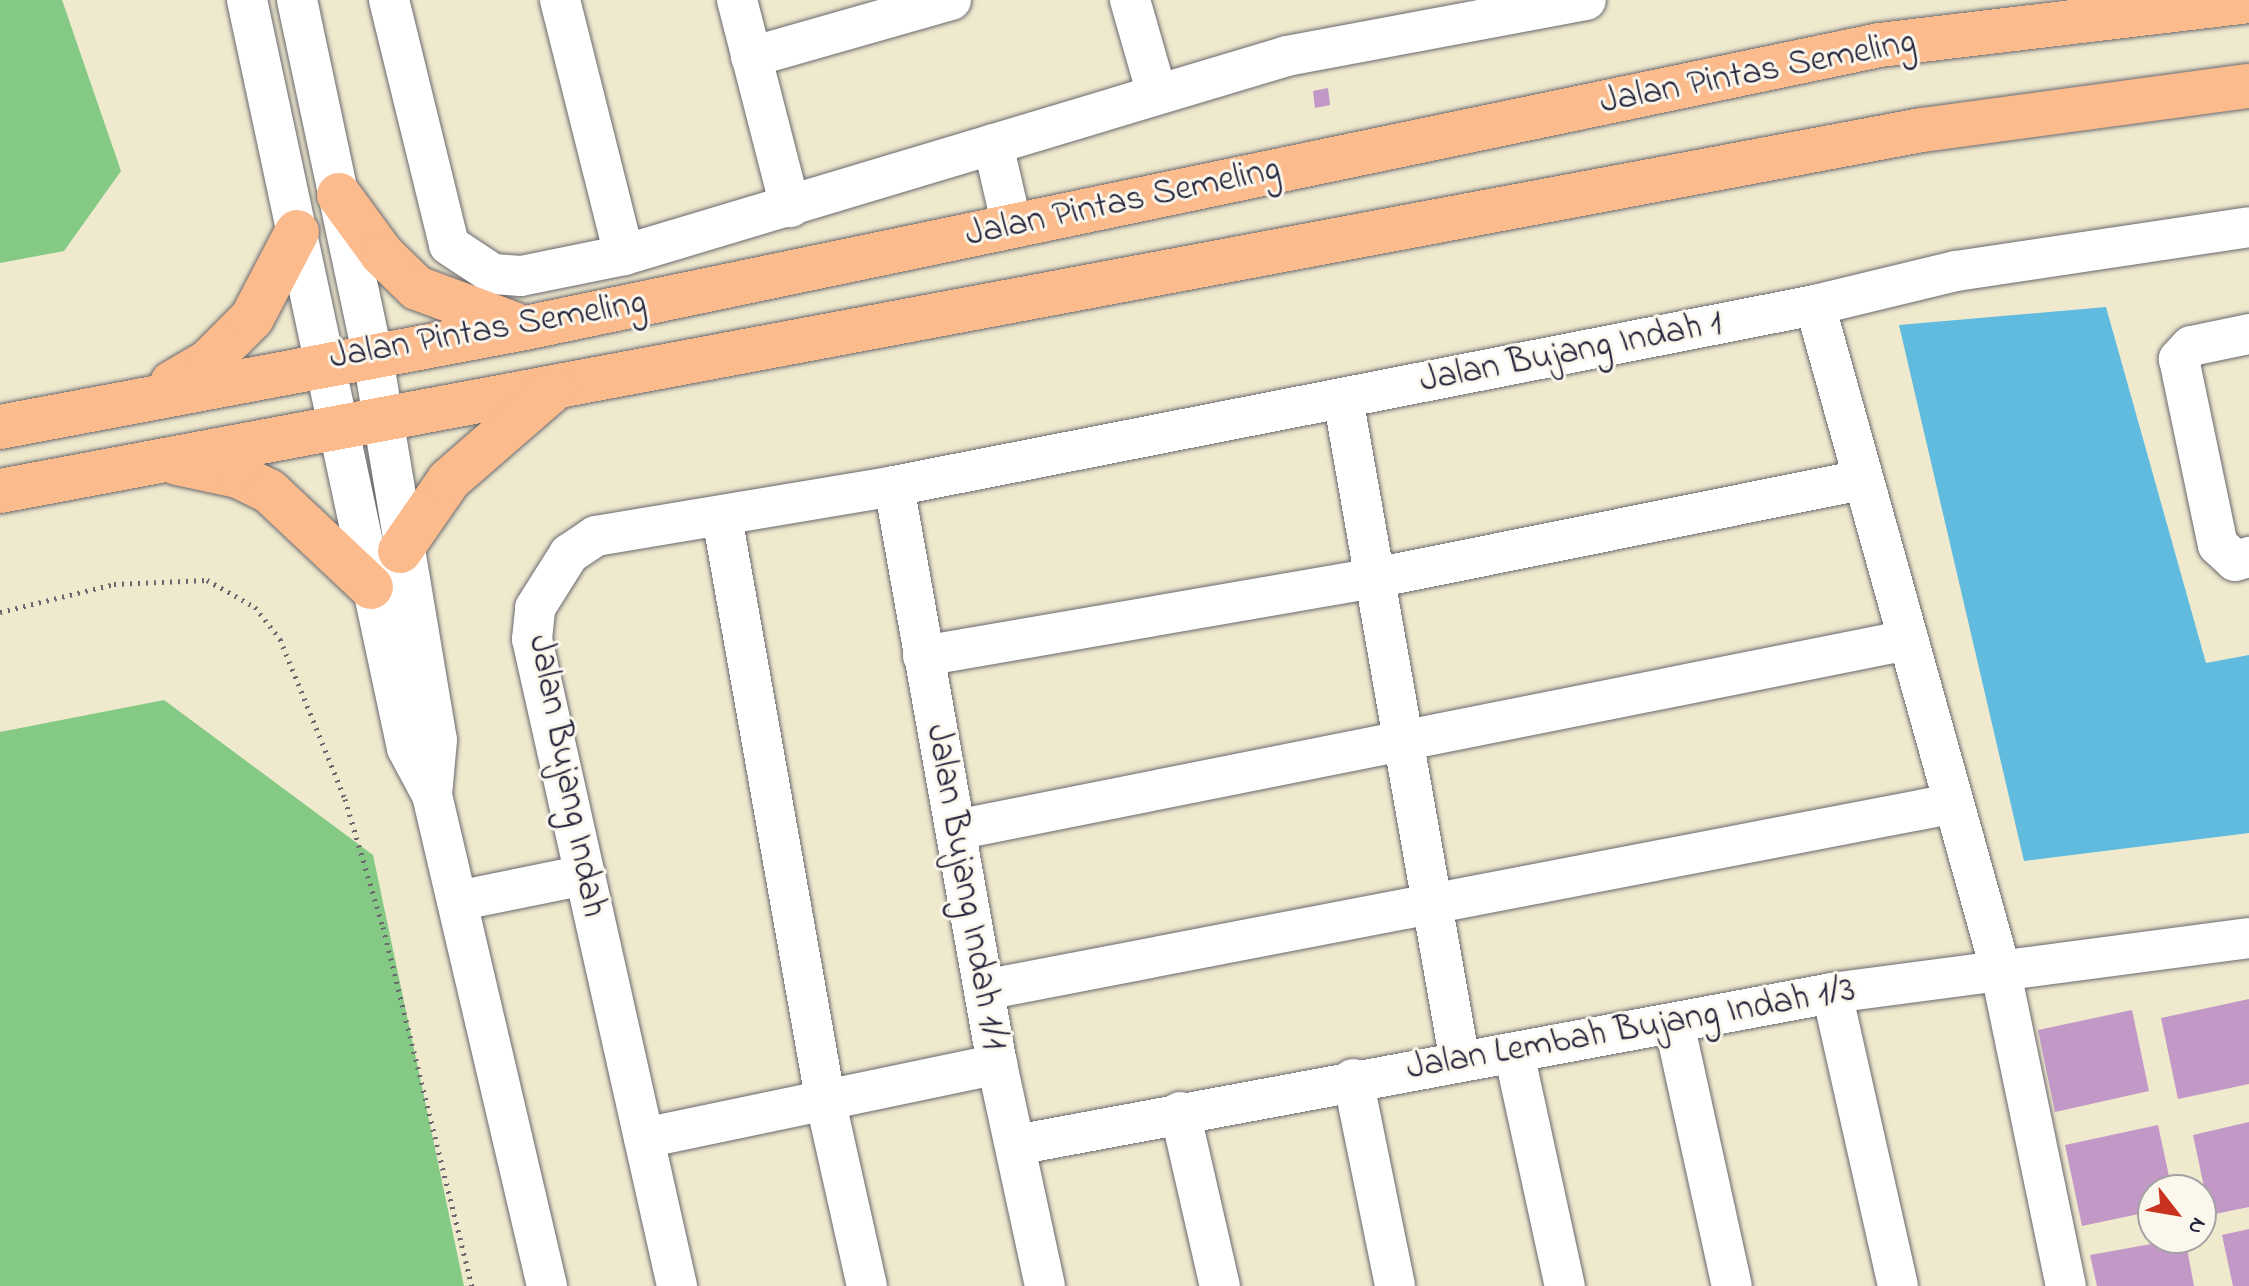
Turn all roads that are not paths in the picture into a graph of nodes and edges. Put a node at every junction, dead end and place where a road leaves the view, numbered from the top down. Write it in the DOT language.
graph roads {
  1 [pos="247,0"];
  2 [pos="297,0"];
  3 [pos="389,0"];
  4 [pos="560,0"];
  5 [pos="737,0"];
  6 [pos="951,0"];
  7 [pos="1130,0"];
  8 [pos="1586,0"];
  9 [pos="2249,1"];
  10 [pos="1435,13"];
  11 [pos="751,57"];
  12 [pos="2249,86"];
  13 [pos="1157,94"];
  14 [pos="993,144"];
  15 [pos="339,195"];
  16 [pos="790,207"];
  17 [pos="1012,226"];
  18 [pos="2249,227"];
  19 [pos="297,232"];
  20 [pos="624,255"];
  21 [pos="1815,305"];
  22 [pos="525,328"];
  23 [pos="2249,334"];
  24 [pos="372,352"];
  25 [pos="321,361"];
  26 [pos="560,384"];
  27 [pos="1343,398"];
  28 [pos="138,400"];
  29 [pos="382,416"];
  30 [pos="333,425"];
  31 [pos="0,427"];
  32 [pos="152,460"];
  33 [pos="1861,480"];
  34 [pos="894,486"];
  35 [pos="0,491"];
  36 [pos="722,517"];
  37 [pos="400,551"];
  38 [pos="2249,557"];
  39 [pos="1375,578"];
  40 [pos="371,587"];
  41 [pos="1903,641"];
  42 [pos="923,656"];
  43 [pos="1404,740"];
  44 [pos="432,795"];
  45 [pos="1951,804"];
  46 [pos="956,830"];
  47 [pos="585,875"];
  48 [pos="457,901"];
  49 [pos="1432,905"];
  50 [pos="2249,938"];
  51 [pos="2000,968"];
  52 [pos="984,990"];
  53 [pos="1832,993"];
  54 [pos="1674,1023"];
  55 [pos="1514,1053"];
  56 [pos="1460,1062"];
  57 [pos="997,1064"];
  58 [pos="1353,1079"];
  59 [pos="826,1103"];
  60 [pos="1180,1112"];
  61 [pos="644,1138"];
  62 [pos="1016,1145"];
  63 [pos="547,1286"];
  64 [pos="677,1286"];
  65 [pos="867,1286"];
  66 [pos="1045,1286"];
  67 [pos="1220,1286"];
  68 [pos="1395,1286"];
  69 [pos="1565,1286"];
  70 [pos="1732,1286"];
  71 [pos="1898,1286"];
  72 [pos="2066,1286"];
  1 -- 19 [label="street"];
  2 -- 15 [label="street"];
  3 -- 20 [label="street"];
  4 -- 20 [label="street"];
  5 -- 11 [label="street"];
  6 -- 11 [label="street"];
  7 -- 13 [label="street"];
  8 -- 10 [label="street"];
  9 -- 17 [label="main road, Jalan Pintas Semeling"];
  10 -- 13 [label="street"];
  11 -- 16 [label="street"];
  12 -- 26 [label="main road, Jalan Pintas Semeling"];
  13 -- 14 [label="street"];
  14 -- 16 [label="street"];
  14 -- 17 [label="street"];
  15 -- 22 [label="main road"];
  15 -- 24 [label="street"];
  16 -- 20 [label="street"];
  17 -- 22 [label="main road, Jalan Pintas Semeling"];
  18 -- 21 [label="street, Jalan Bujang Indah 1"];
  19 -- 25 [label="street"];
  19 -- 28 [label="main road"];
  21 -- 27 [label="street, Jalan Bujang Indah 1"];
  21 -- 33 [label="street"];
  22 -- 24 [label="main road, Jalan Pintas Semeling"];
  23 -- 38 [label="street"];
  24 -- 25 [label="main road, Jalan Pintas Semeling"];
  24 -- 29 [label="street"];
  25 -- 28 [label="main road, Jalan Pintas Semeling"];
  25 -- 30 [label="street"];
  26 -- 29 [label="main road, Jalan Pintas Semeling"];
  26 -- 37 [label="main road"];
  27 -- 34 [label="street, Jalan Bujang Indah 1"];
  27 -- 39 [label="street"];
  28 -- 31 [label="main road, Jalan Pintas Semeling"];
  29 -- 30 [label="main road, Jalan Pintas Semeling"];
  29 -- 37 [label="street"];
  30 -- 32 [label="main road, Jalan Pintas Semeling"];
  30 -- 40 [label="street"];
  32 -- 35 [label="main road, Jalan Pintas Semeling"];
  32 -- 40 [label="main road"];
  33 -- 39 [label="street"];
  33 -- 41 [label="street"];
  34 -- 36 [label="street, Jalan Bujang Indah"];
  34 -- 42 [label="street, Jalan Bujang Indah 1/1"];
  36 -- 47 [label="street, Jalan Bujang Indah"];
  36 -- 59 [label="street"];
  37 -- 44 [label="street"];
  39 -- 42 [label="street"];
  39 -- 43 [label="street"];
  40 -- 44 [label="street"];
  41 -- 43 [label="street"];
  41 -- 45 [label="street"];
  42 -- 46 [label="street, Jalan Bujang Indah 1/1"];
  43 -- 46 [label="street"];
  43 -- 49 [label="street"];
  44 -- 48 [label="street"];
  45 -- 49 [label="street"];
  45 -- 51 [label="street"];
  46 -- 52 [label="street, Jalan Bujang Indah 1/1"];
  47 -- 48 [label="street"];
  47 -- 61 [label="street, Jalan Bujang Indah"];
  48 -- 63 [label="street"];
  49 -- 52 [label="street"];
  49 -- 56 [label="street"];
  50 -- 51 [label="street, Jalan Lembah Bujang Indah 1/3"];
  51 -- 53 [label="street, Jalan Lembah Bujang Indah 1/3"];
  51 -- 72 [label="street"];
  52 -- 57 [label="street, Jalan Bujang Indah 1/1"];
  53 -- 54 [label="street, Jalan Lembah Bujang Indah 1/3"];
  53 -- 71 [label="street"];
  54 -- 55 [label="street, Jalan Lembah Bujang Indah 1/3"];
  54 -- 70 [label="street"];
  55 -- 56 [label="street, Jalan Lembah Bujang Indah 1/3"];
  55 -- 69 [label="street"];
  56 -- 58 [label="street, Jalan Lembah Bujang Indah 1/3"];
  57 -- 59 [label="street"];
  57 -- 62 [label="street, Jalan Bujang Indah 1/1"];
  58 -- 60 [label="street, Jalan Lembah Bujang Indah 1/3"];
  58 -- 68 [label="street"];
  59 -- 61 [label="street"];
  59 -- 65 [label="street"];
  60 -- 62 [label="street, Jalan Lembah Bujang Indah 1/3"];
  60 -- 67 [label="street"];
  61 -- 64 [label="street, Jalan Bujang Indah"];
  62 -- 66 [label="street, Jalan Bujang Indah 1/1"];
}
